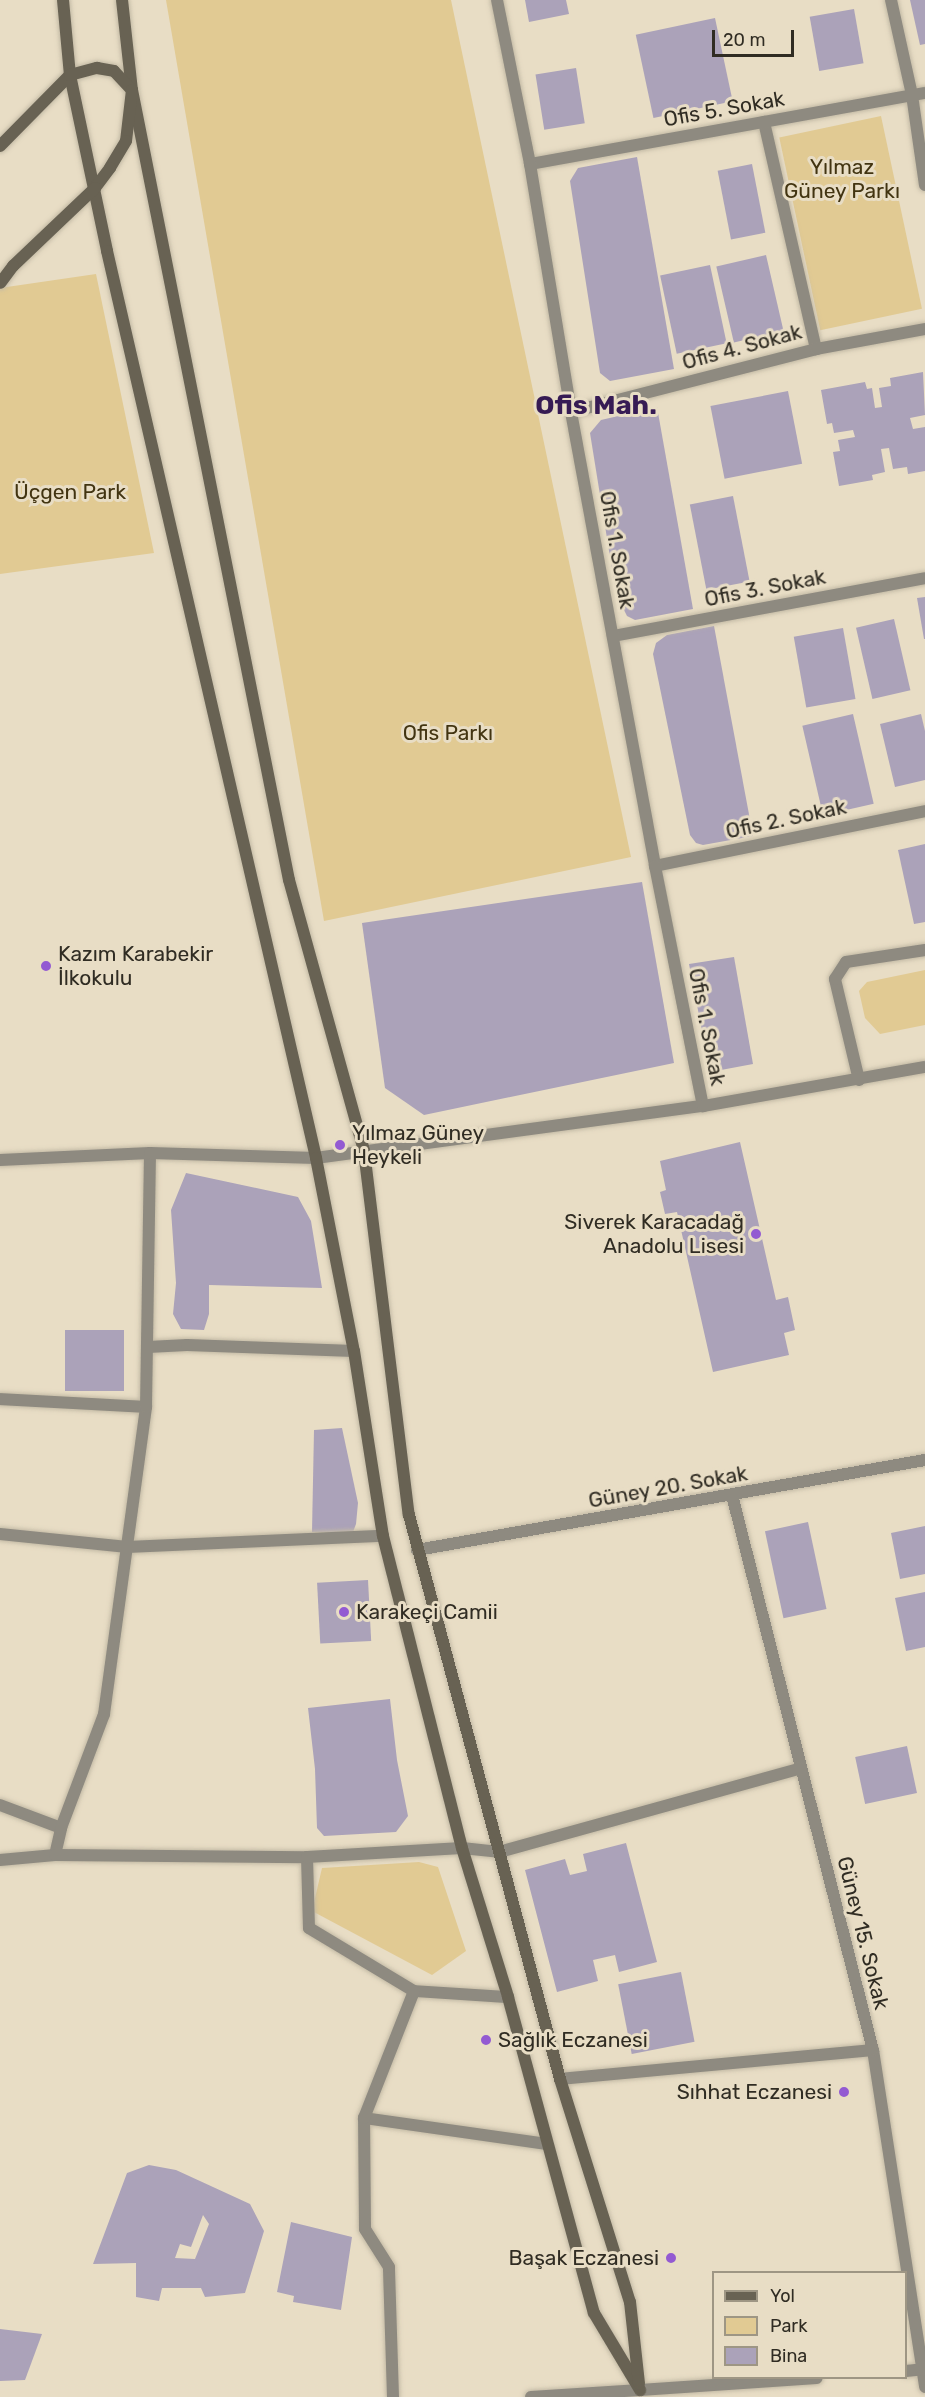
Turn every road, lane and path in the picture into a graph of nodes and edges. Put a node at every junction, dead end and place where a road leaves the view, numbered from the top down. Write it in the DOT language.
graph roads {
  1 [pos="63,0"];
  2 [pos="122,0"];
  3 [pos="497,0"];
  4 [pos="891,0"];
  5 [pos="70,75"];
  6 [pos="132,90"];
  7 [pos="919,94"];
  8 [pos="764,122"];
  9 [pos="0,146"];
  10 [pos="530,164"];
  11 [pos="925,185"];
  12 [pos="95,188"];
  13 [pos="0,283"];
  14 [pos="925,329"];
  15 [pos="816,349"];
  16 [pos="572,412"];
  17 [pos="925,578"];
  18 [pos="613,636"];
  19 [pos="925,811"];
  20 [pos="655,866"];
  21 [pos="925,950"];
  22 [pos="925,1067"];
  23 [pos="859,1080"];
  24 [pos="703,1106"];
  25 [pos="364,1151"];
  26 [pos="150,1153"];
  27 [pos="316,1158"];
  28 [pos="0,1160"];
  29 [pos="148,1347"];
  30 [pos="354,1351"];
  31 [pos="0,1399"];
  32 [pos="146,1407"];
  33 [pos="925,1460"];
  34 [pos="732,1495"];
  35 [pos="0,1534"];
  36 [pos="383,1536"];
  37 [pos="127,1547"];
  38 [pos="417,1550"];
  39 [pos="801,1768"];
  40 [pos="0,1804"];
  41 [pos="61,1828"];
  42 [pos="462,1848"];
  43 [pos="499,1852"];
  44 [pos="55,1855"];
  45 [pos="307,1857"];
  46 [pos="0,1860"];
  47 [pos="414,1990"];
  48 [pos="508,1997"];
  49 [pos="873,2050"];
  50 [pos="560,2079"];
  51 [pos="364,2118"];
  52 [pos="546,2144"];
  53 [pos="924,2370"];
  54 [pos="907,2371"];
  55 [pos="806,2379"];
  56 [pos="925,2388"];
  57 [pos="640,2394"];
  58 [pos="393,2397"];
  59 [pos="531,2397"];
  1 -- 5 [label="main road"];
  2 -- 6 [label="main road"];
  3 -- 10 [label="street, Ofis 1. Sokak"];
  4 -- 7 [label="street"];
  5 -- 6 [label="main road"];
  5 -- 9 [label="main road"];
  5 -- 12 [label="main road"];
  6 -- 12 [label="main road"];
  6 -- 25 [label="main road"];
  7 -- 8 [label="street, Ofis 5. Sokak"];
  7 -- 11 [label="street"];
  8 -- 10 [label="street, Ofis 5. Sokak"];
  8 -- 15 [label="street"];
  10 -- 16 [label="street, Ofis 1. Sokak"];
  12 -- 13 [label="main road"];
  12 -- 27 [label="main road"];
  14 -- 15 [label="street, Ofis 4. Sokak"];
  15 -- 16 [label="street, Ofis 4. Sokak"];
  16 -- 18 [label="street, Ofis 1. Sokak"];
  17 -- 18 [label="street, Ofis 3. Sokak"];
  18 -- 20 [label="street, Ofis 1. Sokak"];
  19 -- 20 [label="street, Ofis 2. Sokak"];
  20 -- 24 [label="street, Ofis 1. Sokak"];
  21 -- 23 [label="street"];
  22 -- 23 [label="street"];
  23 -- 24 [label="street"];
  24 -- 25 [label="street"];
  25 -- 27 [label="street"];
  25 -- 38 [label="main road"];
  26 -- 27 [label="street"];
  26 -- 28 [label="street"];
  26 -- 29 [label="street"];
  27 -- 30 [label="main road"];
  29 -- 30 [label="street"];
  29 -- 32 [label="street"];
  30 -- 36 [label="main road"];
  31 -- 32 [label="street"];
  32 -- 37 [label="street"];
  33 -- 34 [label="street, Güney 20. Sokak"];
  34 -- 38 [label="street, Güney 20. Sokak"];
  34 -- 39 [label="street, Güney 15. Sokak"];
  35 -- 37 [label="street"];
  36 -- 37 [label="street"];
  36 -- 42 [label="main road"];
  37 -- 41 [label="street"];
  38 -- 43 [label="main road"];
  39 -- 43 [label="street"];
  39 -- 49 [label="street, Güney 15. Sokak"];
  40 -- 41 [label="street"];
  41 -- 44 [label="street"];
  42 -- 43 [label="street"];
  42 -- 45 [label="street"];
  42 -- 48 [label="main road"];
  43 -- 50 [label="main road"];
  44 -- 45 [label="street"];
  44 -- 46 [label="street"];
  45 -- 47 [label="street"];
  47 -- 48 [label="street"];
  47 -- 51 [label="street"];
  48 -- 52 [label="main road"];
  49 -- 50 [label="street"];
  49 -- 53 [label="street, Güney 15. Sokak"];
  50 -- 57 [label="main road"];
  51 -- 52 [label="street"];
  51 -- 58 [label="street"];
  52 -- 57 [label="main road"];
  53 -- 54 [label="street"];
  53 -- 56 [label="street, Güney 15. Sokak"];
  55 -- 57 [label="street"];
  57 -- 59 [label="street"];
}
